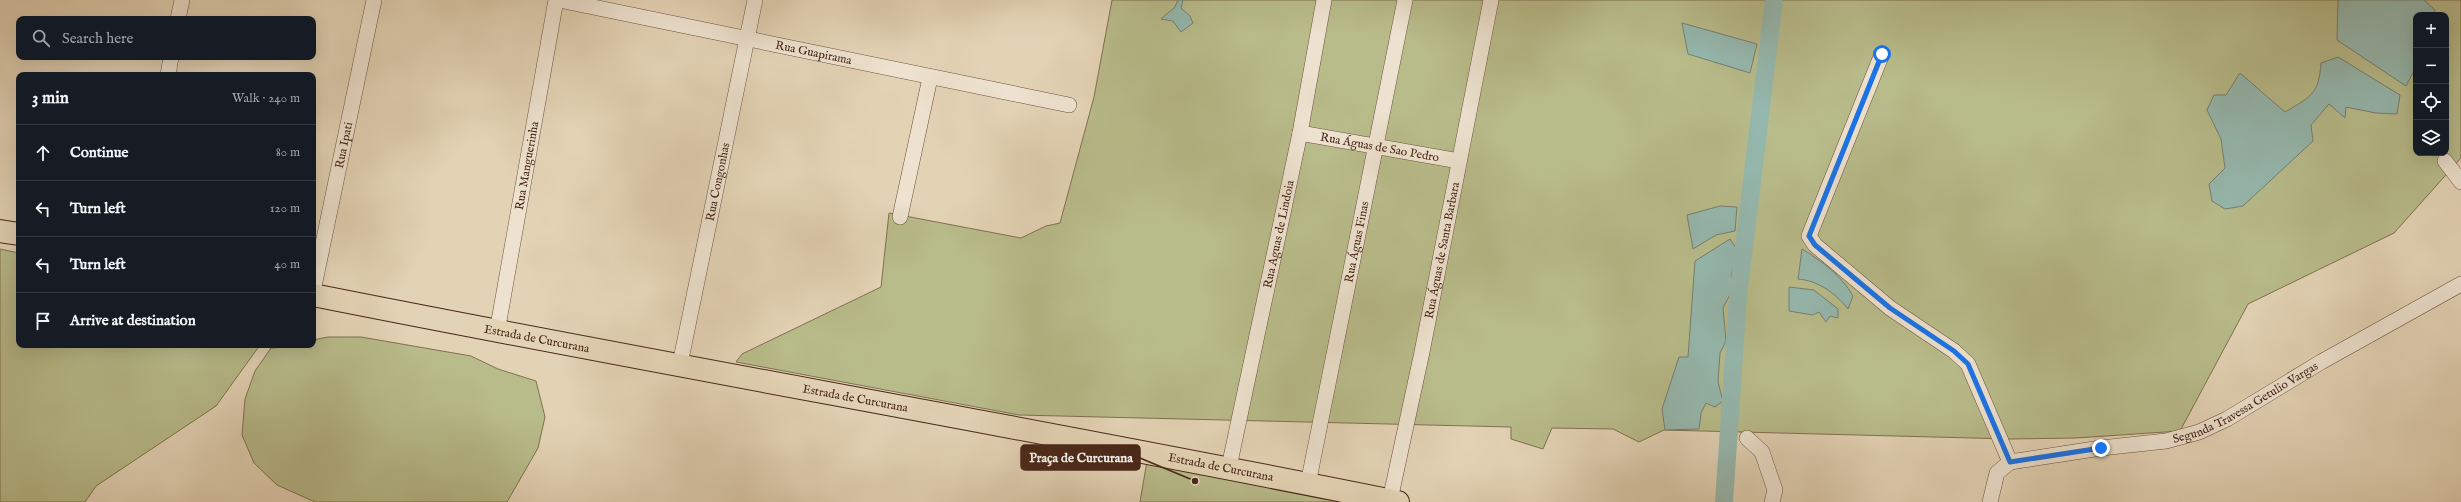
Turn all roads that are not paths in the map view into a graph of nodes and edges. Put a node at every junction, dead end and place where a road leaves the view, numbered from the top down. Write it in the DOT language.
graph roads {
  1 [pos="182,0"];
  2 [pos="374,0"];
  3 [pos="557,0"];
  4 [pos="755,0"];
  5 [pos="1324,0"];
  6 [pos="1405,0"];
  7 [pos="1491,0"];
  8 [pos="179,16"];
  9 [pos="747,39"];
  10 [pos="1882,54"];
  11 [pos="170,60"];
  12 [pos="168,72"];
  13 [pos="930,78"];
  14 [pos="1069,105"];
  15 [pos="1300,133"];
  16 [pos="1377,146"];
  17 [pos="1459,161"];
  18 [pos="2445,162"];
  19 [pos="2461,182"];
  20 [pos="900,217"];
  21 [pos="0,231"];
  22 [pos="16,234"];
  23 [pos="316,277"];
  24 [pos="2461,284"];
  25 [pos="316,296"];
  26 [pos="498,332"];
  27 [pos="680,364"];
  28 [pos="1748,438"];
  29 [pos="2010,462"];
  30 [pos="1229,467"];
  31 [pos="1308,484"];
  32 [pos="1394,501"];
  33 [pos="1772,502"];
  34 [pos="1990,502"];
  1 -- 8 [label="street"];
  2 -- 23 [label="street, Rua Ipati"];
  3 -- 9 [label="street, Rua Guapirama"];
  3 -- 26 [label="street, Rua Manguerinha"];
  4 -- 9 [label="street, Rua Congonhas"];
  5 -- 15 [label="street, Rua Aguas de Lindoia"];
  6 -- 16 [label="street, Rua Águas Finas"];
  7 -- 17 [label="street, Rua Águas de Santa Barbara"];
  9 -- 13 [label="street, Rua Guapirama"];
  9 -- 27 [label="street, Rua Congonhas"];
  10 -- 29 [label="street"];
  11 -- 12 [label="street"];
  13 -- 14 [label="street, Rua Guapirama"];
  13 -- 20 [label="street"];
  15 -- 16 [label="street, Rua Águas de Sao Pedro"];
  15 -- 30 [label="street, Rua Aguas de Lindoia"];
  16 -- 17 [label="street, Rua Águas de Sao Pedro"];
  16 -- 31 [label="street, Rua Águas Finas"];
  17 -- 32 [label="street, Rua Águas de Santa Barbara"];
  18 -- 19 [label="street"];
  21 -- 22 [label="main road"];
  24 -- 29 [label="street, Segunda Travessa Getulio Vargas"];
  25 -- 26 [label="main road, Estrada de Curcurana"];
  26 -- 27 [label="main road, Estrada de Curcurana"];
  27 -- 30 [label="main road, Estrada de Curcurana"];
  28 -- 33 [label="street"];
  29 -- 34 [label="street"];
  30 -- 31 [label="main road, Estrada de Curcurana"];
  31 -- 32 [label="main road, Estrada de Curcurana"];
}
